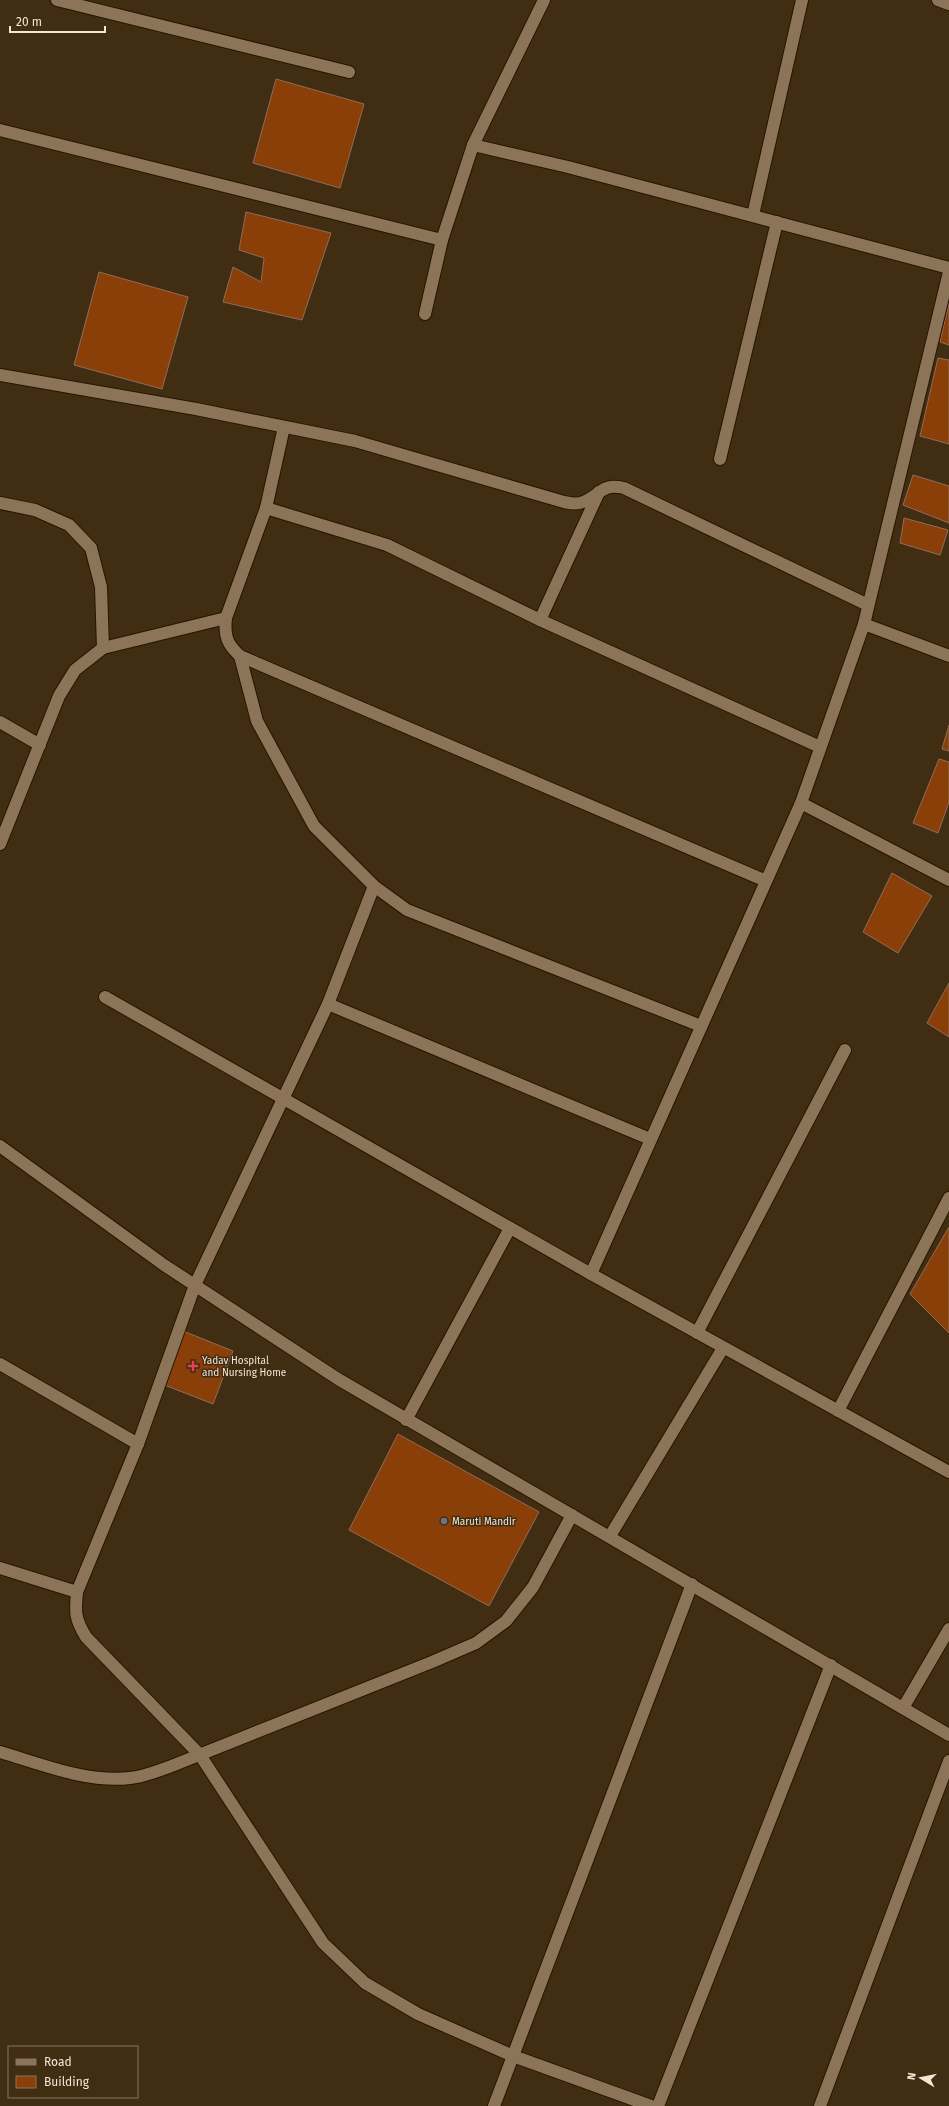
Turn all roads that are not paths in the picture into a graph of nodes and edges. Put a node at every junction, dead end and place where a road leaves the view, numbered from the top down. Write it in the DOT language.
graph roads {
  1 [pos="57,0"];
  2 [pos="544,0"];
  3 [pos="802,0"];
  4 [pos="938,0"];
  5 [pos="949,4"];
  6 [pos="349,72"];
  7 [pos="0,130"];
  8 [pos="473,145"];
  9 [pos="753,215"];
  10 [pos="777,222"];
  11 [pos="442,240"];
  12 [pos="949,268"];
  13 [pos="949,272"];
  14 [pos="425,314"];
  15 [pos="0,375"];
  16 [pos="284,427"];
  17 [pos="720,459"];
  18 [pos="600,490"];
  19 [pos="0,503"];
  20 [pos="266,508"];
  21 [pos="868,606"];
  22 [pos="226,618"];
  23 [pos="540,620"];
  24 [pos="864,624"];
  25 [pos="103,648"];
  26 [pos="240,656"];
  27 [pos="949,656"];
  28 [pos="0,722"];
  29 [pos="40,745"];
  30 [pos="820,747"];
  31 [pos="801,803"];
  32 [pos="0,844"];
  33 [pos="949,880"];
  34 [pos="766,881"];
  35 [pos="374,886"];
  36 [pos="105,997"];
  37 [pos="328,1004"];
  38 [pos="702,1026"];
  39 [pos="845,1050"];
  40 [pos="284,1098"];
  41 [pos="650,1140"];
  42 [pos="0,1146"];
  43 [pos="949,1198"];
  44 [pos="510,1228"];
  45 [pos="591,1274"];
  46 [pos="195,1285"];
  47 [pos="697,1333"];
  48 [pos="723,1348"];
  49 [pos="0,1364"];
  50 [pos="838,1411"];
  51 [pos="406,1420"];
  52 [pos="138,1444"];
  53 [pos="949,1472"];
  54 [pos="572,1515"];
  55 [pos="610,1536"];
  56 [pos="0,1568"];
  57 [pos="692,1584"];
  58 [pos="77,1592"];
  59 [pos="949,1629"];
  60 [pos="831,1665"];
  61 [pos="903,1708"];
  62 [pos="949,1735"];
  63 [pos="0,1752"];
  64 [pos="200,1755"];
  65 [pos="949,1760"];
  66 [pos="513,2056"];
  67 [pos="494,2106"];
  68 [pos="651,2106"];
  69 [pos="658,2106"];
  70 [pos="820,2106"];
  1 -- 6 [label="street"];
  2 -- 8 [label="street"];
  3 -- 9 [label="street"];
  4 -- 5 [label="street"];
  7 -- 11 [label="street"];
  8 -- 9 [label="street"];
  8 -- 11 [label="street"];
  9 -- 10 [label="street"];
  10 -- 12 [label="street"];
  10 -- 17 [label="street"];
  11 -- 14 [label="street"];
  13 -- 21 [label="street"];
  15 -- 16 [label="street"];
  16 -- 18 [label="street"];
  16 -- 20 [label="street"];
  18 -- 21 [label="street"];
  18 -- 23 [label="street"];
  19 -- 25 [label="street"];
  20 -- 22 [label="street"];
  20 -- 23 [label="street"];
  21 -- 24 [label="street"];
  22 -- 25 [label="street"];
  22 -- 26 [label="street"];
  23 -- 30 [label="street"];
  24 -- 27 [label="street"];
  24 -- 30 [label="street"];
  25 -- 29 [label="street"];
  26 -- 34 [label="street"];
  26 -- 35 [label="street"];
  28 -- 29 [label="street"];
  29 -- 32 [label="street"];
  30 -- 31 [label="street"];
  31 -- 33 [label="street"];
  31 -- 34 [label="street"];
  34 -- 38 [label="street"];
  35 -- 37 [label="street"];
  35 -- 38 [label="street"];
  36 -- 40 [label="street"];
  37 -- 40 [label="street"];
  37 -- 41 [label="street"];
  38 -- 41 [label="street"];
  39 -- 47 [label="street"];
  40 -- 44 [label="street"];
  40 -- 46 [label="street"];
  41 -- 45 [label="street"];
  42 -- 46 [label="street"];
  43 -- 50 [label="street"];
  44 -- 45 [label="street"];
  44 -- 51 [label="street"];
  45 -- 47 [label="street"];
  46 -- 51 [label="street"];
  46 -- 52 [label="street"];
  47 -- 48 [label="street"];
  48 -- 50 [label="street"];
  48 -- 55 [label="street"];
  49 -- 52 [label="street"];
  50 -- 53 [label="street"];
  51 -- 54 [label="street"];
  52 -- 58 [label="street"];
  54 -- 55 [label="street"];
  54 -- 64 [label="street"];
  55 -- 57 [label="street"];
  56 -- 58 [label="street"];
  57 -- 60 [label="street"];
  57 -- 66 [label="street"];
  58 -- 64 [label="street"];
  59 -- 61 [label="street"];
  60 -- 61 [label="street"];
  60 -- 69 [label="street"];
  61 -- 62 [label="street"];
  63 -- 64 [label="street"];
  64 -- 66 [label="street"];
  65 -- 70 [label="street"];
  66 -- 67 [label="street"];
  66 -- 68 [label="street"];
}
